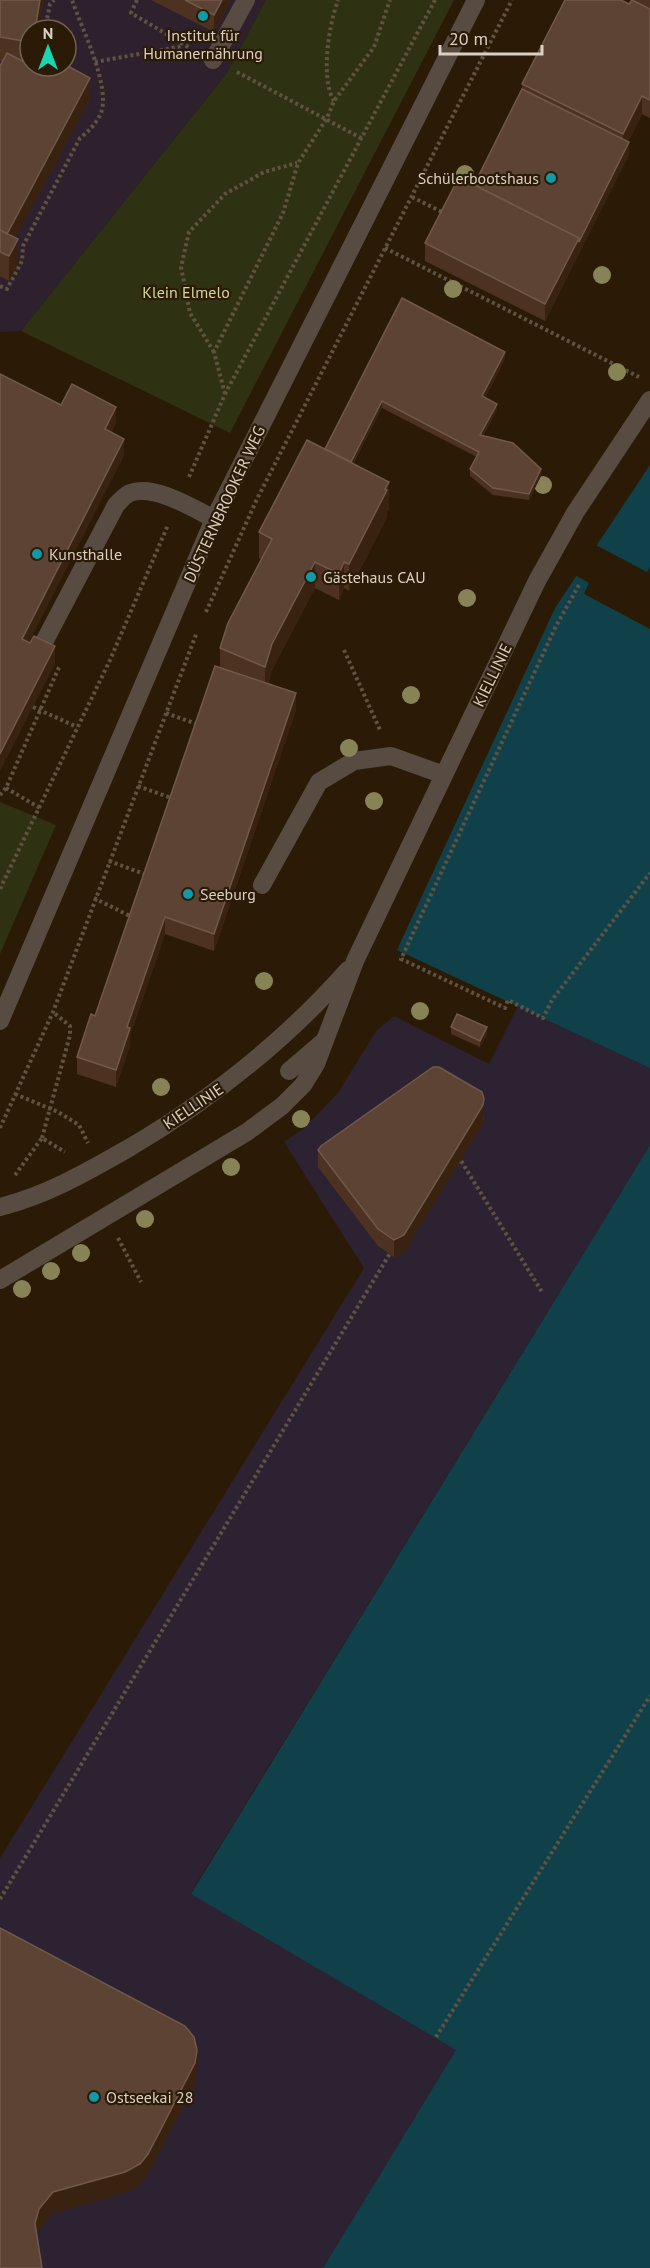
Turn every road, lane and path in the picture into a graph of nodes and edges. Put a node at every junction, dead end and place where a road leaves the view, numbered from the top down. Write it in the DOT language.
graph roads {
  1 [pos="54,0"];
  2 [pos="72,0"];
  3 [pos="137,0"];
  4 [pos="246,0"];
  5 [pos="338,0"];
  6 [pos="390,0"];
  7 [pos="435,0"];
  8 [pos="476,0"];
  9 [pos="512,0"];
  10 [pos="47,18"];
  11 [pos="213,60"];
  12 [pos="95,62"];
  13 [pos="230,68"];
  14 [pos="334,101"];
  15 [pos="327,118"];
  16 [pos="363,139"];
  17 [pos="298,163"];
  18 [pos="412,197"];
  19 [pos="448,215"];
  20 [pos="386,248"];
  21 [pos="0,286"];
  22 [pos="487,292"];
  23 [pos="484,298"];
  24 [pos="214,352"];
  25 [pos="642,379"];
  26 [pos="225,394"];
  27 [pos="650,400"];
  28 [pos="179,500"];
  29 [pos="214,519"];
  30 [pos="579,585"];
  31 [pos="205,614"];
  32 [pos="200,625"];
  33 [pos="43,644"];
  34 [pos="344,650"];
  35 [pos="33,707"];
  36 [pos="40,710"];
  37 [pos="166,713"];
  38 [pos="201,725"];
  39 [pos="77,728"];
  40 [pos="391,756"];
  41 [pos="444,776"];
  42 [pos="138,786"];
  43 [pos="6,788"];
  44 [pos="0,795"];
  45 [pos="175,800"];
  46 [pos="40,808"];
  47 [pos="109,861"];
  48 [pos="650,873"];
  49 [pos="149,876"];
  50 [pos="262,885"];
  51 [pos="0,889"];
  52 [pos="94,898"];
  53 [pos="134,918"];
  54 [pos="355,962"];
  55 [pos="53,1012"];
  56 [pos="0,1021"];
  57 [pos="328,1038"];
  58 [pos="289,1071"];
  59 [pos="15,1094"];
  60 [pos="0,1128"];
  61 [pos="42,1138"];
  62 [pos="453,1149"];
  63 [pos="32,1150"];
  64 [pos="98,1166"];
  65 [pos="9,1184"];
  66 [pos="0,1207"];
  67 [pos="98,1223"];
  68 [pos="398,1240"];
  69 [pos="0,1280"];
  70 [pos="141,1282"];
  71 [pos="542,1292"];
  72 [pos="650,1696"];
  73 [pos="0,1899"];
  74 [pos="436,2037"];
  1 -- 10 [label="path"];
  2 -- 12 [label="path"];
  3 -- 12 [label="path"];
  4 -- 11 [label="street"];
  5 -- 14 [label="path"];
  6 -- 14 [label="path"];
  7 -- 16 [label="path"];
  8 -- 29 [label="street, DÜSTERNBROOKER WEG"];
  9 -- 18 [label="path"];
  12 -- 21 [label="path"];
  13 -- 15 [label="path"];
  14 -- 15 [label="path"];
  15 -- 16 [label="path"];
  15 -- 17 [label="path"];
  16 -- 26 [label="path"];
  17 -- 24 [label="path"];
  17 -- 24 [label="path"];
  18 -- 19 [label="path"];
  18 -- 20 [label="path"];
  20 -- 23 [label="path"];
  20 -- 31 [label="path"];
  22 -- 23 [label="path"];
  23 -- 25 [label="path"];
  24 -- 26 [label="path"];
  26 -- 28 [label="path"];
  27 -- 41 [label="street, KIELLINIE"];
  28 -- 29 [label="street"];
  28 -- 33 [label="street"];
  28 -- 39 [label="path"];
  29 -- 56 [label="street, DÜSTERNBROOKER WEG"];
  30 -- 48 [label="path"];
  32 -- 37 [label="path"];
  33 -- 36 [label="path"];
  34 -- 40 [label="path"];
  35 -- 36 [label="path"];
  36 -- 39 [label="path"];
  36 -- 43 [label="path"];
  37 -- 38 [label="path"];
  37 -- 42 [label="path"];
  39 -- 46 [label="path"];
  40 -- 41 [label="street"];
  40 -- 50 [label="street"];
  41 -- 54 [label="street, KIELLINIE"];
  42 -- 45 [label="path"];
  42 -- 47 [label="path"];
  43 -- 44 [label="path"];
  43 -- 46 [label="path"];
  46 -- 51 [label="path"];
  47 -- 49 [label="path"];
  47 -- 52 [label="path"];
  52 -- 53 [label="path"];
  52 -- 55 [label="path"];
  54 -- 57 [label="street, KIELLINIE"];
  54 -- 64 [label="street, KIELLINIE"];
  55 -- 59 [label="path"];
  55 -- 61 [label="path"];
  57 -- 58 [label="street"];
  57 -- 67 [label="street, KIELLINIE"];
  59 -- 60 [label="path"];
  59 -- 64 [label="path"];
  62 -- 71 [label="path"];
  63 -- 65 [label="path"];
  64 -- 66 [label="street, KIELLINIE"];
  67 -- 69 [label="street, KIELLINIE"];
  67 -- 70 [label="path"];
  68 -- 73 [label="path"];
  72 -- 74 [label="path"];
}
